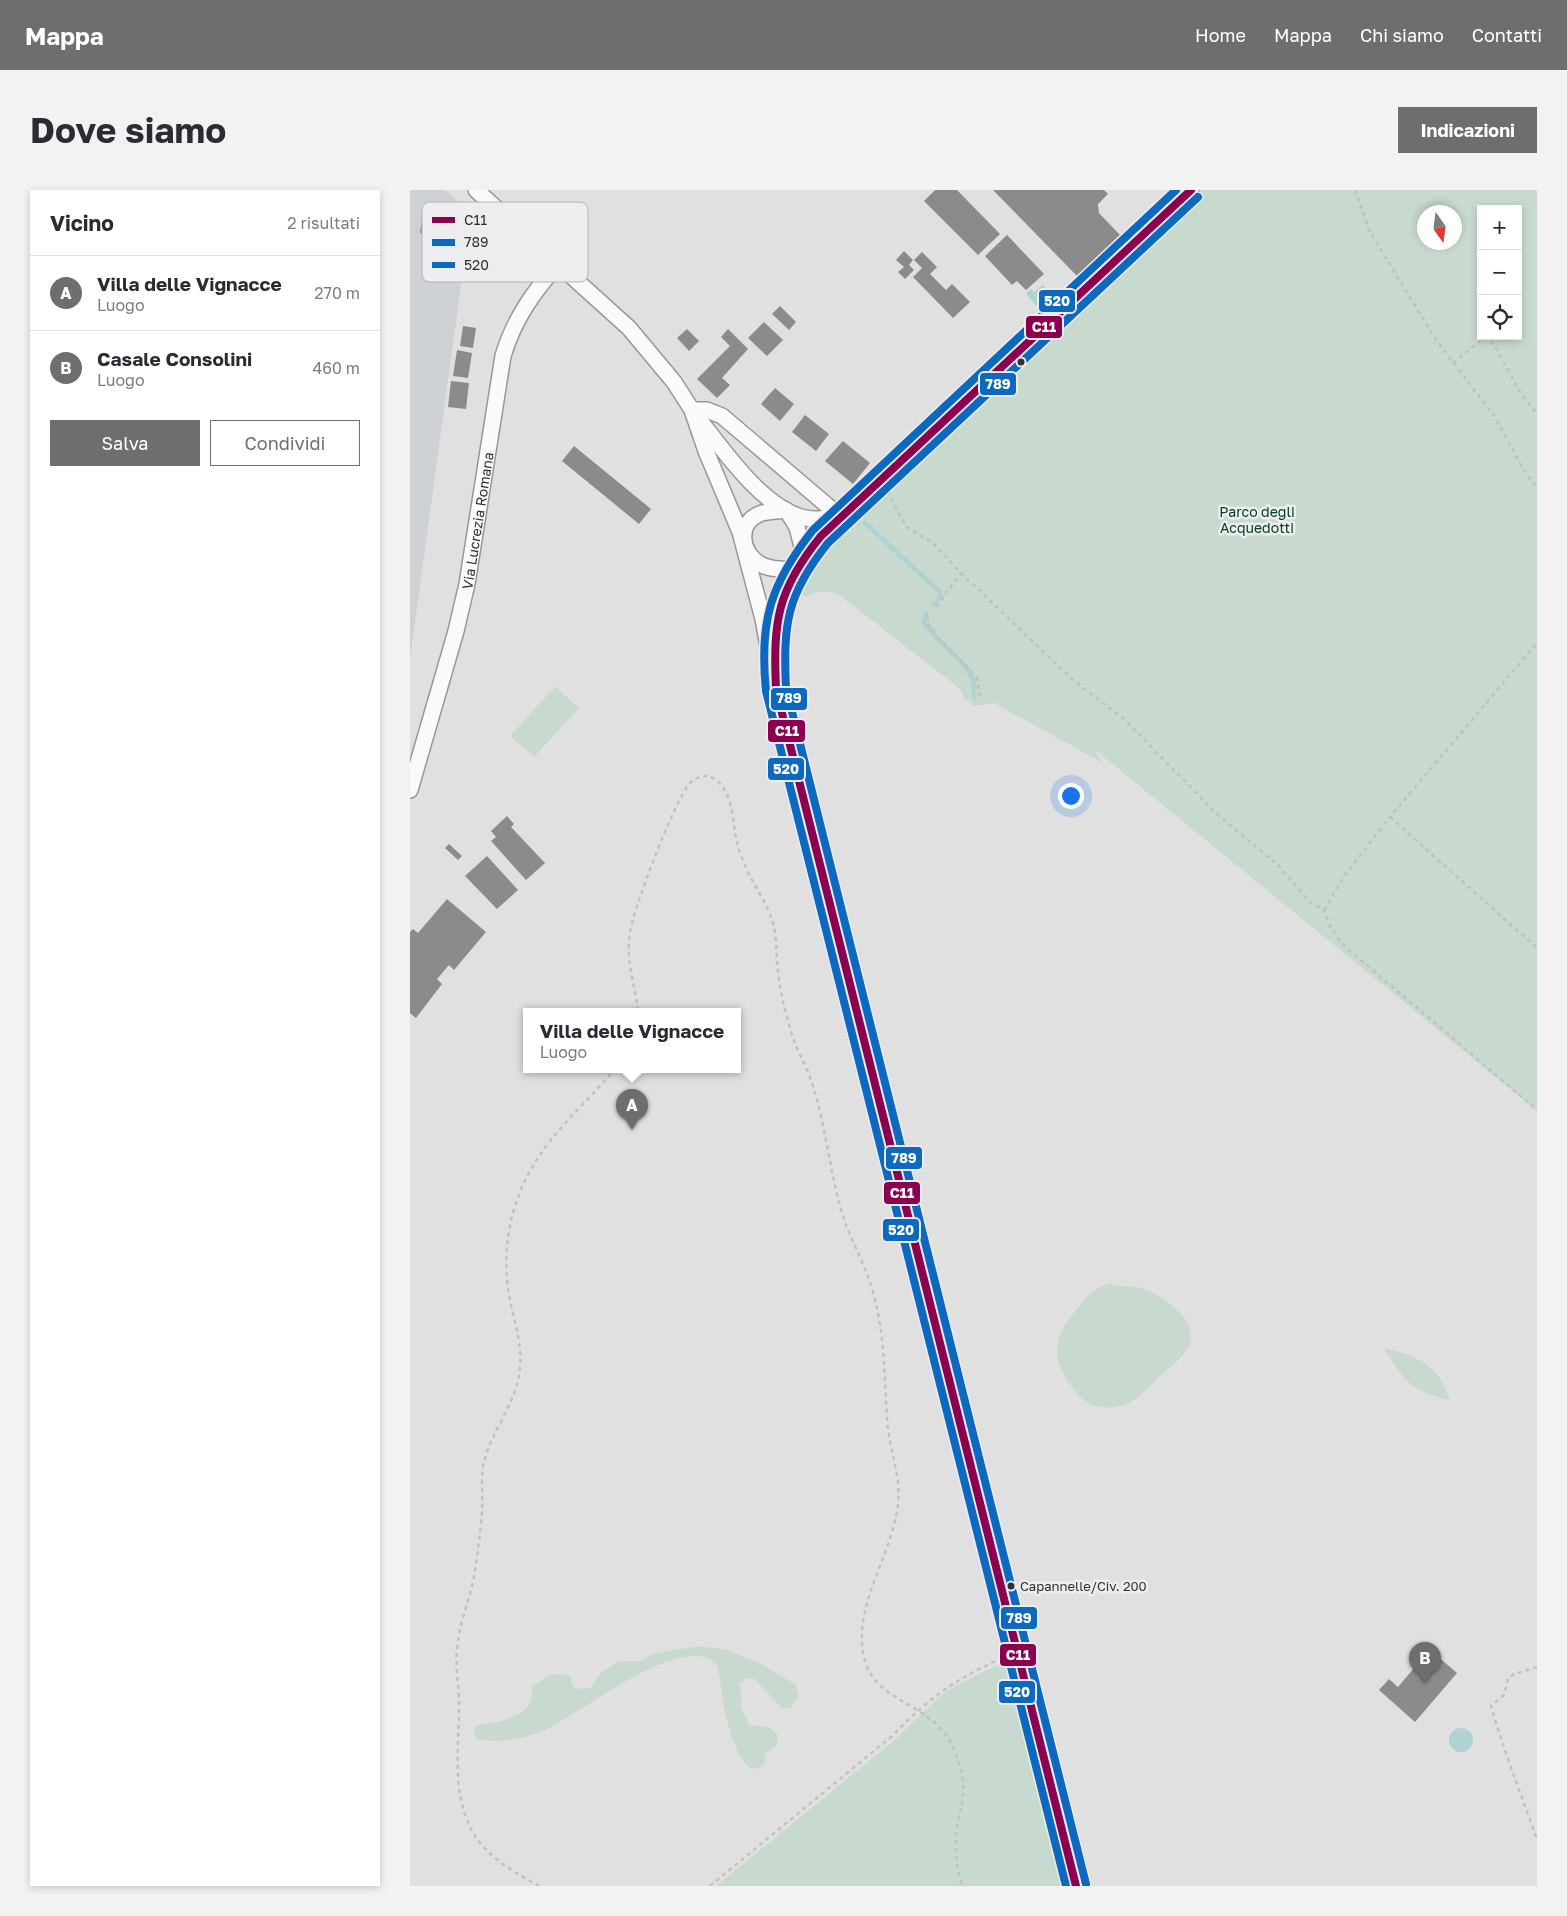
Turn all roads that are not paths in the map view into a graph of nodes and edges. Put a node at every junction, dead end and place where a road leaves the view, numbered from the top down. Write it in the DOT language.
graph roads {
  1 [pos="476,190"];
  2 [pos="1191,190"];
  3 [pos="490,202"];
  4 [pos="543,282"];
  5 [pos="579,282"];
  6 [pos="692,410"];
  7 [pos="829,507"];
  8 [pos="786,510"];
  9 [pos="843,516"];
  10 [pos="744,546"];
  11 [pos="804,555"];
  12 [pos="795,568"];
  13 [pos="776,689"];
  14 [pos="410,790"];
  15 [pos="1076,1886"];
  1 -- 3 [label="street"];
  2 -- 9 [label="street"];
  4 -- 14 [label="street, Via Lucrezia Romana"];
  5 -- 6 [label="street"];
  6 -- 7 [label="street"];
  6 -- 8 [label="street"];
  6 -- 10 [label="street"];
  8 -- 9 [label="street"];
  8 -- 10 [label="street"];
  8 -- 11 [label="street"];
  9 -- 11 [label="street"];
  10 -- 12 [label="street"];
  10 -- 13 [label="street"];
  11 -- 12 [label="street"];
  12 -- 13 [label="street"];
  13 -- 15 [label="street"];
}
